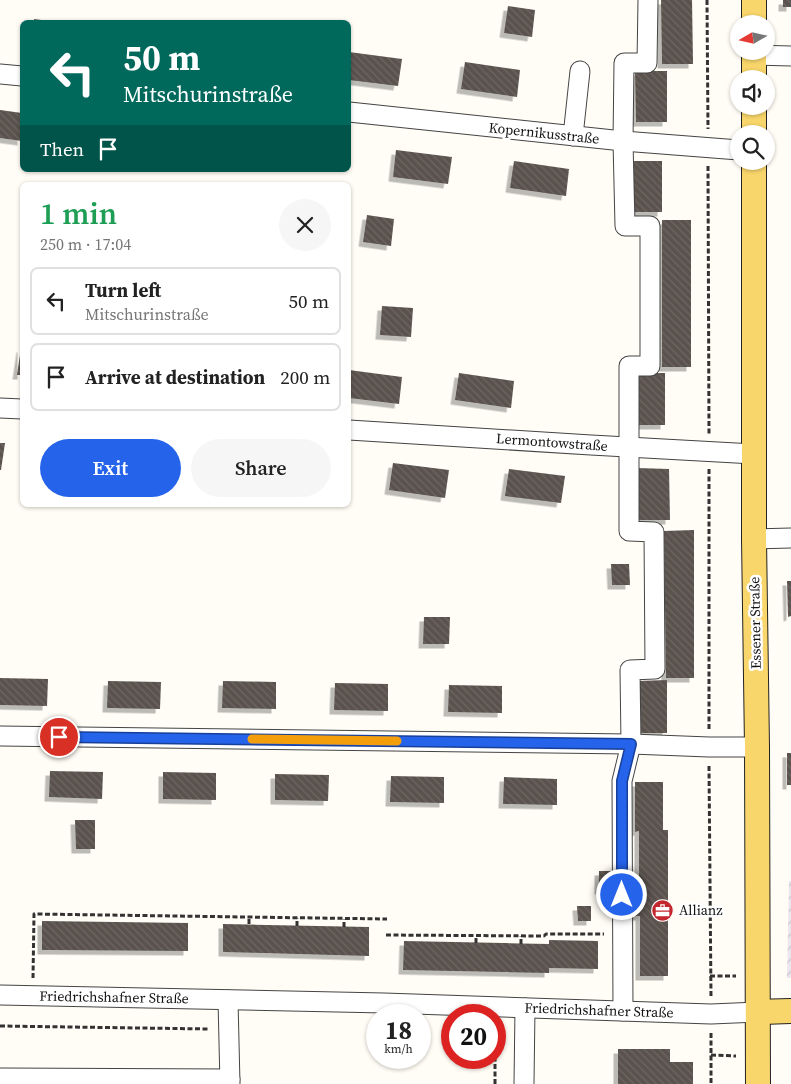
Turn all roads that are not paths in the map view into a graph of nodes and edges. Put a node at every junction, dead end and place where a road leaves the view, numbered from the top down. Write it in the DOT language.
graph roads {
  1 [pos="648,0"];
  2 [pos="754,0"];
  3 [pos="754,15"];
  4 [pos="775,55"];
  5 [pos="791,56"];
  6 [pos="580,71"];
  7 [pos="0,74"];
  8 [pos="20,76"];
  9 [pos="351,112"];
  10 [pos="573,136"];
  11 [pos="623,141"];
  12 [pos="730,149"];
  13 [pos="754,170"];
  14 [pos="0,408"];
  15 [pos="20,409"];
  16 [pos="351,430"];
  17 [pos="629,447"];
  18 [pos="754,454"];
  19 [pos="754,538"];
  20 [pos="791,538"];
  21 [pos="0,736"];
  22 [pos="631,744"];
  23 [pos="757,746"];
  24 [pos="0,995"];
  25 [pos="228,1000"];
  26 [pos="524,1008"];
  27 [pos="622,1011"];
  28 [pos="791,1011"];
  29 [pos="758,1012"];
  30 [pos="0,1078"];
  31 [pos="230,1081"];
  32 [pos="524,1084"];
  33 [pos="758,1084"];
  1 -- 11 [label="street"];
  2 -- 3 [label="main road"];
  4 -- 5 [label="street"];
  6 -- 10 [label="street"];
  7 -- 8 [label="street"];
  9 -- 10 [label="street, Kopernikusstraße"];
  10 -- 11 [label="street, Kopernikusstraße"];
  11 -- 12 [label="street, Kopernikusstraße"];
  11 -- 17 [label="street"];
  13 -- 18 [label="main road, Essener Straße"];
  14 -- 15 [label="street"];
  16 -- 17 [label="street, Lermontowstraße"];
  17 -- 18 [label="street, Lermontowstraße"];
  17 -- 22 [label="street"];
  18 -- 19 [label="main road, Essener Straße"];
  19 -- 20 [label="street"];
  19 -- 23 [label="main road, Essener Straße"];
  21 -- 22 [label="street"];
  22 -- 23 [label="street"];
  22 -- 27 [label="street"];
  23 -- 29 [label="main road, Essener Straße"];
  24 -- 25 [label="street, Friedrichshafner Straße"];
  25 -- 26 [label="street, Friedrichshafner Straße"];
  25 -- 31 [label="street"];
  26 -- 27 [label="street, Friedrichshafner Straße"];
  26 -- 32 [label="street"];
  27 -- 29 [label="street, Friedrichshafner Straße"];
  28 -- 29 [label="main road, Friedrichshafner Straße"];
  29 -- 33 [label="main road, Essener Straße"];
  30 -- 31 [label="street"];
}
